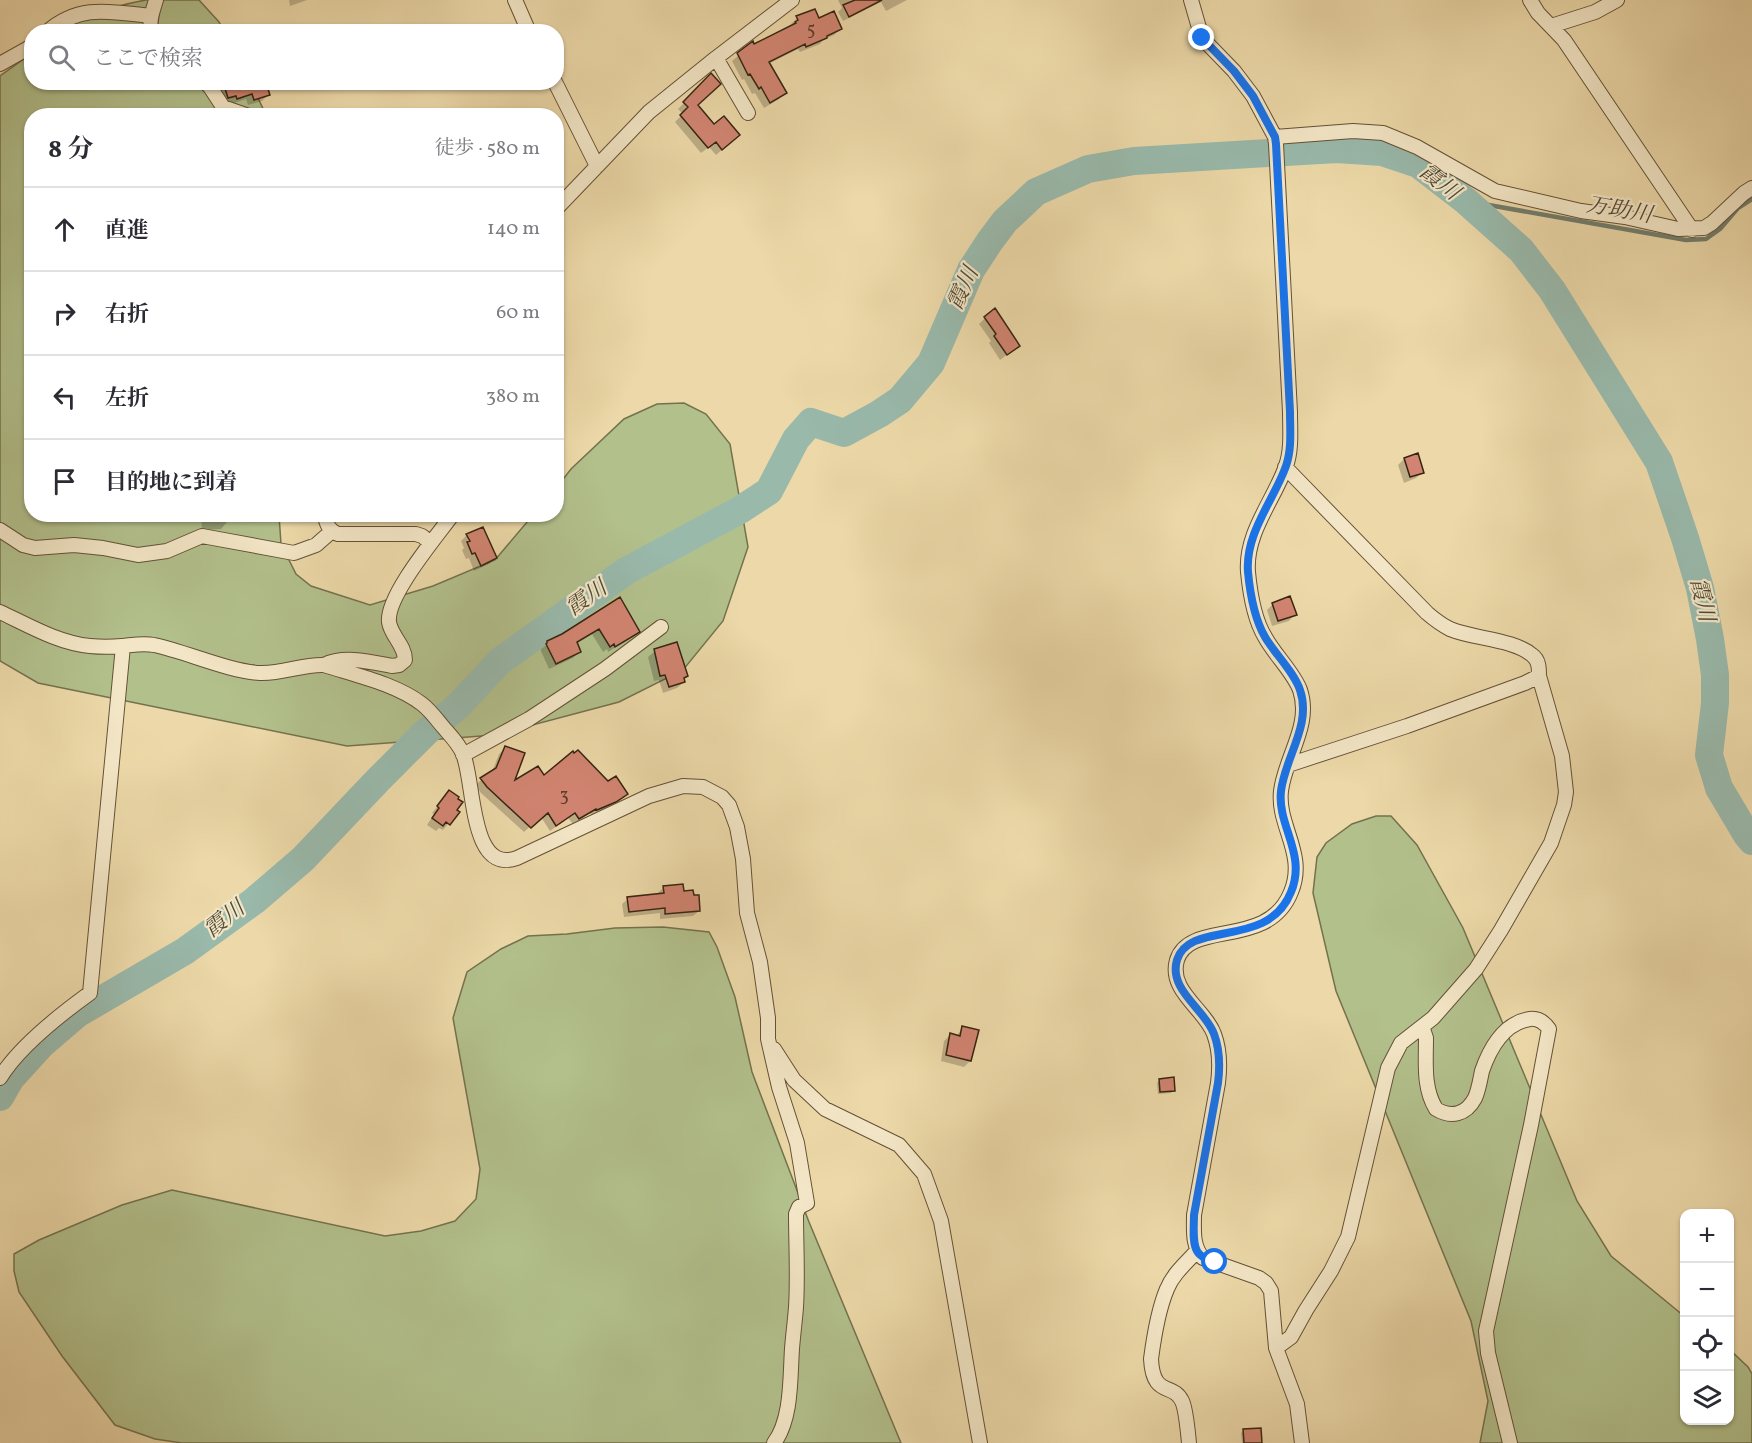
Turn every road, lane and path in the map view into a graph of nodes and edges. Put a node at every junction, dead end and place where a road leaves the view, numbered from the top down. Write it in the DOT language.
graph roads {
  1 [pos="156,0"];
  2 [pos="515,0"];
  3 [pos="792,0"];
  4 [pos="1191,0"];
  5 [pos="1530,0"];
  6 [pos="1617,0"];
  7 [pos="151,16"];
  8 [pos="59,24"];
  9 [pos="150,24"];
  10 [pos="526,24"];
  11 [pos="1551,26"];
  12 [pos="24,50"];
  13 [pos="716,58"];
  14 [pos="0,64"];
  15 [pos="212,90"];
  16 [pos="559,90"];
  17 [pos="226,108"];
  18 [pos="748,113"];
  19 [pos="1275,140"];
  20 [pos="597,166"];
  21 [pos="1752,188"];
  22 [pos="564,201"];
  23 [pos="1692,230"];
  24 [pos="1285,467"];
  25 [pos="326,522"];
  26 [pos="447,522"];
  27 [pos="0,530"];
  28 [pos="332,531"];
  29 [pos="431,543"];
  30 [pos="0,612"];
  31 [pos="661,627"];
  32 [pos="123,646"];
  33 [pos="324,665"];
  34 [pos="1539,676"];
  35 [pos="463,755"];
  36 [pos="1288,765"];
  37 [pos="1421,1028"];
  38 [pos="768,1039"];
  39 [pos="0,1078"];
  40 [pos="1197,1251"];
  41 [pos="1276,1348"];
  42 [pos="774,1443"];
  43 [pos="980,1443"];
  44 [pos="1189,1443"];
  45 [pos="1302,1443"];
  46 [pos="1510,1443"];
  1 -- 7 [label="street"];
  2 -- 10 [label="street"];
  3 -- 13 [label="street"];
  4 -- 19 [label="street"];
  5 -- 11 [label="street"];
  6 -- 11 [label="street"];
  7 -- 8 [label="street"];
  7 -- 9 [label="street"];
  11 -- 23 [label="street"];
  12 -- 14 [label="street"];
  13 -- 18 [label="street"];
  13 -- 20 [label="street"];
  15 -- 17 [label="street"];
  16 -- 20 [label="street"];
  19 -- 23 [label="street"];
  19 -- 24 [label="street"];
  20 -- 22 [label="street"];
  21 -- 23 [label="street"];
  24 -- 34 [label="street"];
  24 -- 36 [label="street"];
  25 -- 28 [label="street"];
  26 -- 29 [label="street"];
  27 -- 28 [label="street"];
  28 -- 29 [label="street"];
  29 -- 33 [label="street"];
  30 -- 32 [label="street"];
  31 -- 35 [label="street"];
  32 -- 33 [label="street"];
  32 -- 39 [label="street"];
  33 -- 35 [label="street"];
  34 -- 36 [label="street"];
  34 -- 37 [label="street"];
  35 -- 38 [label="street"];
  36 -- 40 [label="street"];
  37 -- 41 [label="street"];
  37 -- 46 [label="street"];
  38 -- 42 [label="street"];
  38 -- 43 [label="street"];
  40 -- 41 [label="street"];
  40 -- 44 [label="street"];
  41 -- 45 [label="street"];
}
